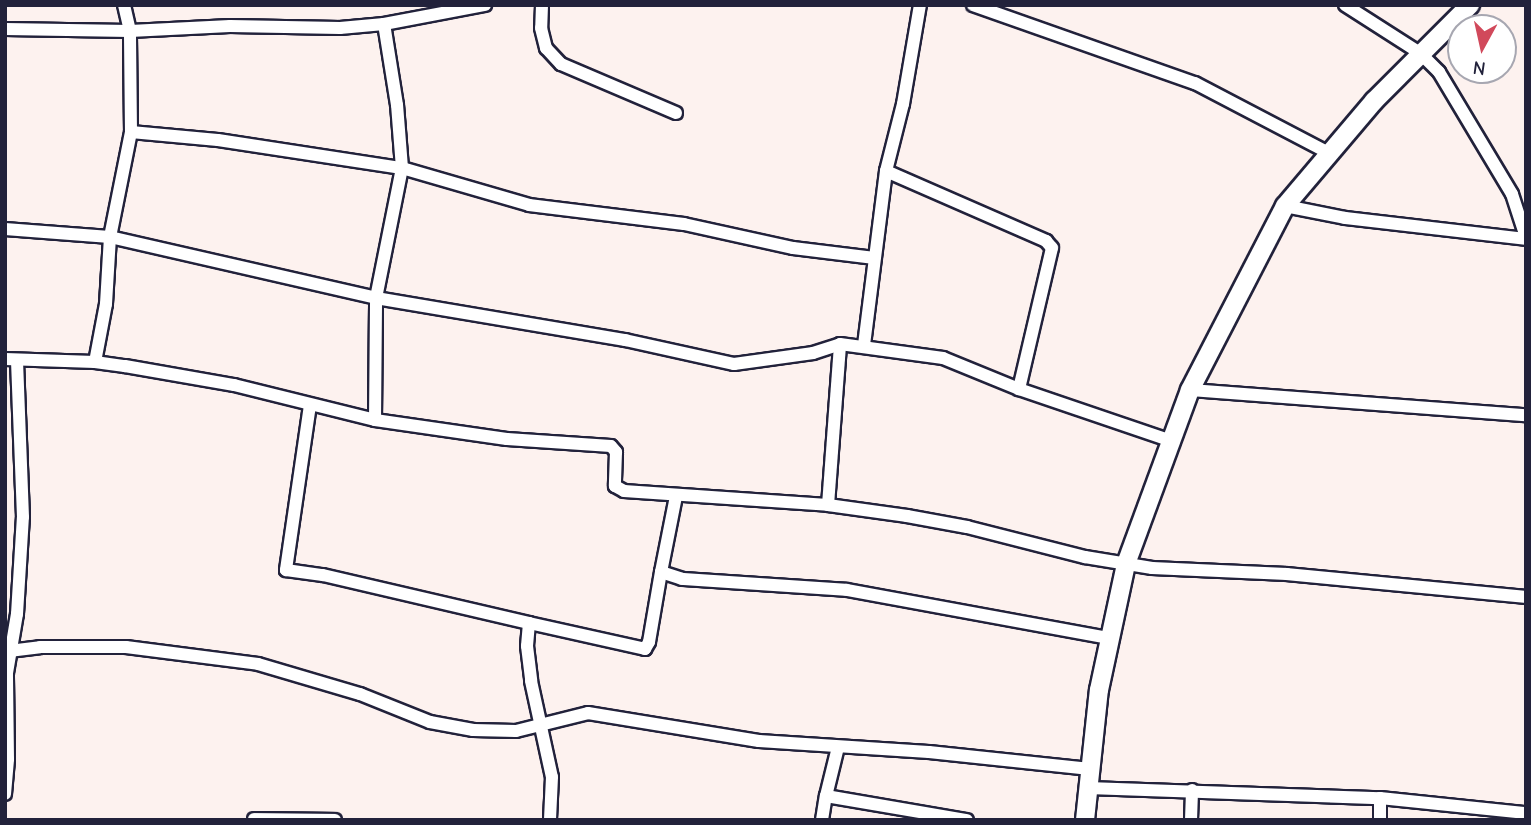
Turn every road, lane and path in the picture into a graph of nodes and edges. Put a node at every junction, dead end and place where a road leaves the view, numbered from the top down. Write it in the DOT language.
graph roads {
  1 [pos="124,5"];
  2 [pos="485,5"];
  3 [pos="542,5"];
  4 [pos="920,5"];
  5 [pos="972,5"];
  6 [pos="1345,5"];
  7 [pos="1470,5"];
  8 [pos="384,24"];
  9 [pos="5,29"];
  10 [pos="130,32"];
  11 [pos="1420,53"];
  12 [pos="676,113"];
  13 [pos="131,132"];
  14 [pos="1329,153"];
  15 [pos="402,168"];
  16 [pos="887,171"];
  17 [pos="1285,206"];
  18 [pos="5,229"];
  19 [pos="110,237"];
  20 [pos="1526,238"];
  21 [pos="874,258"];
  22 [pos="376,298"];
  23 [pos="840,344"];
  24 [pos="864,345"];
  25 [pos="11,359"];
  26 [pos="95,362"];
  27 [pos="1020,389"];
  28 [pos="1190,390"];
  29 [pos="310,405"];
  30 [pos="1526,415"];
  31 [pos="375,420"];
  32 [pos="1169,440"];
  33 [pos="676,496"];
  34 [pos="828,505"];
  35 [pos="1126,564"];
  36 [pos="661,572"];
  37 [pos="1526,597"];
  38 [pos="12,600"];
  39 [pos="529,623"];
  40 [pos="1109,638"];
  41 [pos="9,651"];
  42 [pos="539,725"];
  43 [pos="838,747"];
  44 [pos="1090,769"];
  45 [pos="1088,788"];
  46 [pos="1192,790"];
  47 [pos="5,794"];
  48 [pos="826,796"];
  49 [pos="1380,798"];
  50 [pos="1526,813"];
  51 [pos="252,820"];
  52 [pos="335,820"];
  53 [pos="550,820"];
  54 [pos="822,820"];
  55 [pos="967,820"];
  56 [pos="1085,820"];
  57 [pos="1191,820"];
  58 [pos="1380,820"];
  1 -- 10 [label="street"];
  2 -- 8 [label="street"];
  3 -- 12 [label="street"];
  4 -- 16 [label="street"];
  5 -- 14 [label="street"];
  6 -- 11 [label="street"];
  7 -- 11 [label="main road"];
  8 -- 10 [label="street"];
  8 -- 15 [label="street"];
  9 -- 10 [label="street"];
  10 -- 13 [label="street"];
  11 -- 14 [label="main road"];
  11 -- 20 [label="street"];
  13 -- 15 [label="street"];
  13 -- 19 [label="street"];
  14 -- 17 [label="main road"];
  15 -- 21 [label="street"];
  15 -- 22 [label="street"];
  16 -- 21 [label="street"];
  16 -- 27 [label="street"];
  17 -- 20 [label="street"];
  17 -- 28 [label="main road"];
  18 -- 19 [label="street"];
  19 -- 22 [label="street"];
  19 -- 26 [label="street"];
  21 -- 24 [label="street"];
  22 -- 23 [label="street"];
  22 -- 31 [label="street"];
  23 -- 24 [label="street"];
  23 -- 34 [label="street"];
  24 -- 27 [label="street"];
  25 -- 26 [label="street"];
  25 -- 38 [label="street"];
  26 -- 29 [label="street"];
  27 -- 32 [label="street"];
  28 -- 30 [label="street"];
  28 -- 32 [label="main road"];
  29 -- 31 [label="street"];
  29 -- 39 [label="street"];
  31 -- 33 [label="street"];
  32 -- 35 [label="main road"];
  33 -- 34 [label="street"];
  33 -- 36 [label="street"];
  34 -- 35 [label="street"];
  35 -- 37 [label="street"];
  35 -- 40 [label="main road"];
  36 -- 39 [label="street"];
  36 -- 40 [label="street"];
  38 -- 41 [label="street"];
  39 -- 42 [label="street"];
  40 -- 44 [label="main road"];
  41 -- 42 [label="street"];
  41 -- 47 [label="street"];
  42 -- 43 [label="street"];
  42 -- 53 [label="street"];
  43 -- 44 [label="street"];
  43 -- 48 [label="street"];
  44 -- 45 [label="main road"];
  45 -- 46 [label="street"];
  45 -- 56 [label="main road"];
  46 -- 49 [label="street"];
  46 -- 57 [label="street"];
  48 -- 54 [label="street"];
  48 -- 55 [label="street"];
  49 -- 50 [label="street"];
  49 -- 58 [label="street"];
  51 -- 52 [label="street"];
}
